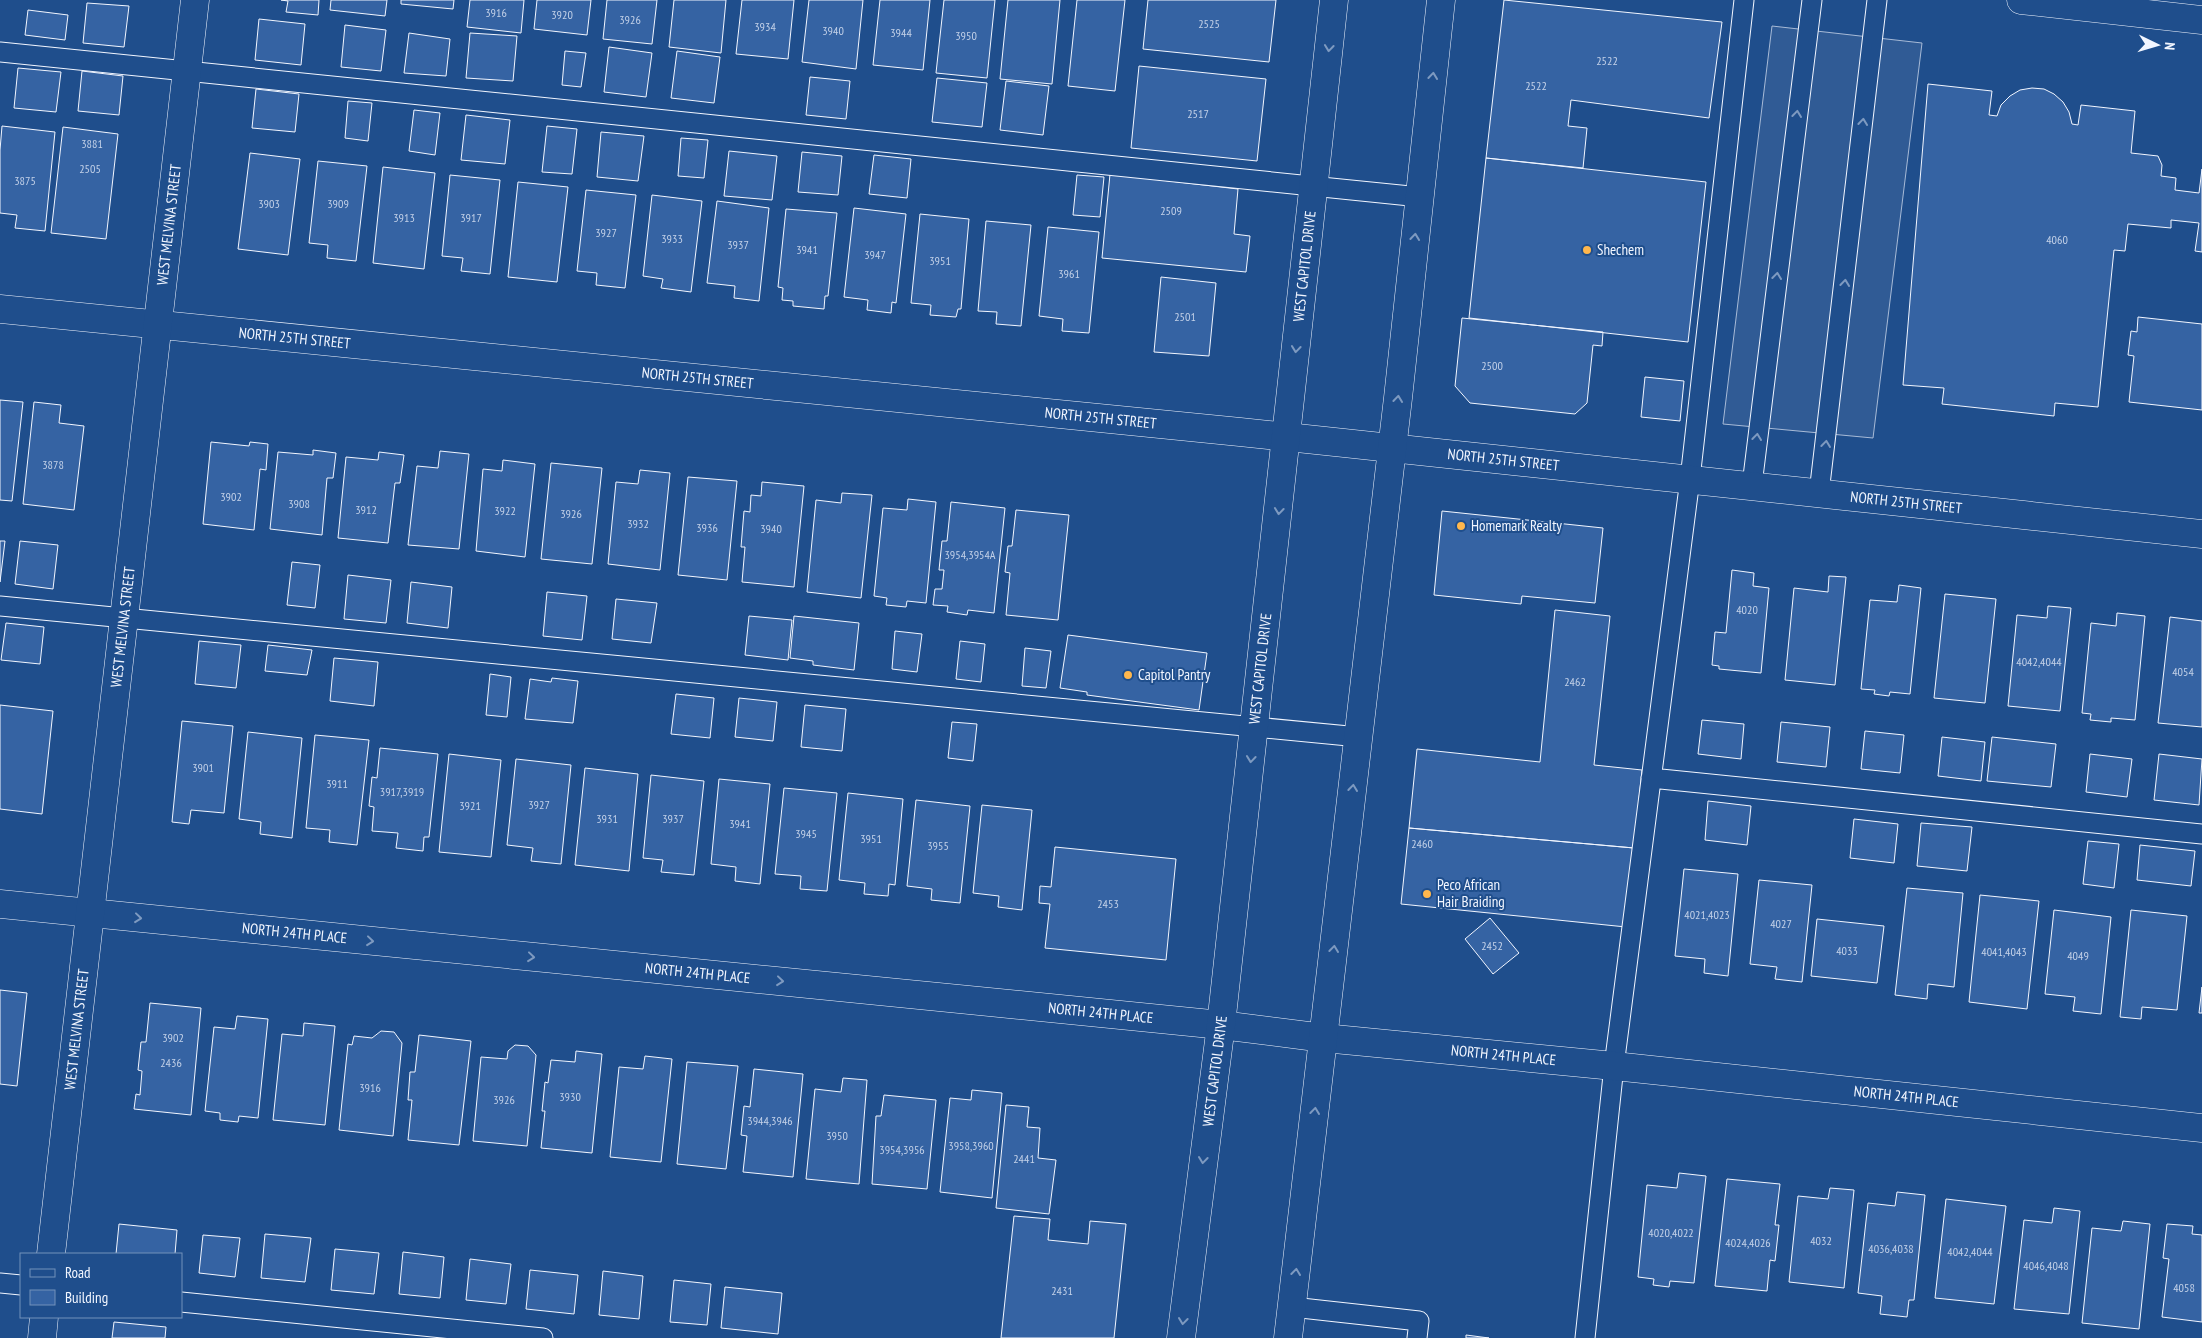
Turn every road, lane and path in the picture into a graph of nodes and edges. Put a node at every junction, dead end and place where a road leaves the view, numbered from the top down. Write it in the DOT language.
graph roads {
  1 [pos="195,0"];
  2 [pos="1334,0"];
  3 [pos="1441,0"];
  4 [pos="1744,0"];
  5 [pos="1812,0"];
  6 [pos="1877,0"];
  7 [pos="2020,0"];
  8 [pos="2202,20"];
  9 [pos="0,52"];
  10 [pos="187,71"];
  11 [pos="1314,188"];
  12 [pos="1420,197"];
  13 [pos="0,309"];
  14 [pos="159,326"];
  15 [pos="1287,437"];
  16 [pos="1392,447"];
  17 [pos="1690,479"];
  18 [pos="1752,485"];
  19 [pos="1819,493"];
  20 [pos="2202,534"];
  21 [pos="0,606"];
  22 [pos="124,619"];
  23 [pos="1254,728"];
  24 [pos="1359,737"];
  25 [pos="1651,778"];
  26 [pos="2202,834"];
  27 [pos="0,904"];
  28 [pos="90,913"];
  29 [pos="1221,1025"];
  30 [pos="1324,1038"];
  31 [pos="1614,1066"];
  32 [pos="2202,1128"];
  33 [pos="51,1253"];
  34 [pos="0,1283"];
  35 [pos="20,1285"];
  36 [pos="182,1302"];
  37 [pos="1292,1307"];
  38 [pos="44,1318"];
  39 [pos="42,1338"];
  40 [pos="543,1338"];
  41 [pos="1181,1338"];
  42 [pos="1288,1338"];
  43 [pos="1417,1338"];
  44 [pos="1585,1338"];
  1 -- 10 [label="street, WEST MELVINA STREET"];
  2 -- 11 [label="street, WEST CAPITOL DRIVE, one-way"];
  12 -- 3 [label="street, one-way"];
  4 -- 17 [label="lane"];
  18 -- 5 [label="lane, one-way"];
  19 -- 6 [label="lane, one-way"];
  7 -- 8 [label="street"];
  9 -- 10 [label="lane"];
  10 -- 11 [label="lane"];
  10 -- 14 [label="street, WEST MELVINA STREET"];
  11 -- 12 [label="lane"];
  11 -- 15 [label="street, WEST CAPITOL DRIVE, one-way"];
  16 -- 12 [label="street, one-way"];
  13 -- 14 [label="street, NORTH 25TH STREET"];
  14 -- 15 [label="street, NORTH 25TH STREET"];
  14 -- 22 [label="street, WEST MELVINA STREET"];
  15 -- 16 [label="street, NORTH 25TH STREET"];
  15 -- 23 [label="street, WEST CAPITOL DRIVE, one-way"];
  16 -- 17 [label="street, NORTH 25TH STREET"];
  16 -- 24 [label="street"];
  17 -- 18 [label="street, NORTH 25TH STREET"];
  17 -- 25 [label="lane"];
  18 -- 19 [label="street, NORTH 25TH STREET"];
  19 -- 20 [label="street, NORTH 25TH STREET"];
  21 -- 22 [label="lane"];
  22 -- 23 [label="lane"];
  22 -- 28 [label="street, WEST MELVINA STREET"];
  23 -- 24 [label="lane"];
  23 -- 29 [label="street, WEST CAPITOL DRIVE, one-way"];
  30 -- 24 [label="street, one-way"];
  25 -- 26 [label="lane"];
  25 -- 31 [label="lane"];
  27 -- 28 [label="street, NORTH 24TH PLACE"];
  28 -- 29 [label="street, NORTH 24TH PLACE, one-way"];
  28 -- 33 [label="street, WEST MELVINA STREET"];
  29 -- 30 [label="street, NORTH 24TH PLACE"];
  29 -- 41 [label="street, WEST CAPITOL DRIVE, one-way"];
  30 -- 31 [label="street, NORTH 24TH PLACE"];
  37 -- 30 [label="street, one-way"];
  31 -- 32 [label="street, NORTH 24TH PLACE"];
  31 -- 44 [label="lane"];
  34 -- 35 [label="lane"];
  36 -- 40 [label="lane"];
  37 -- 42 [label="street"];
  37 -- 43 [label="lane"];
  38 -- 39 [label="street"];
}
